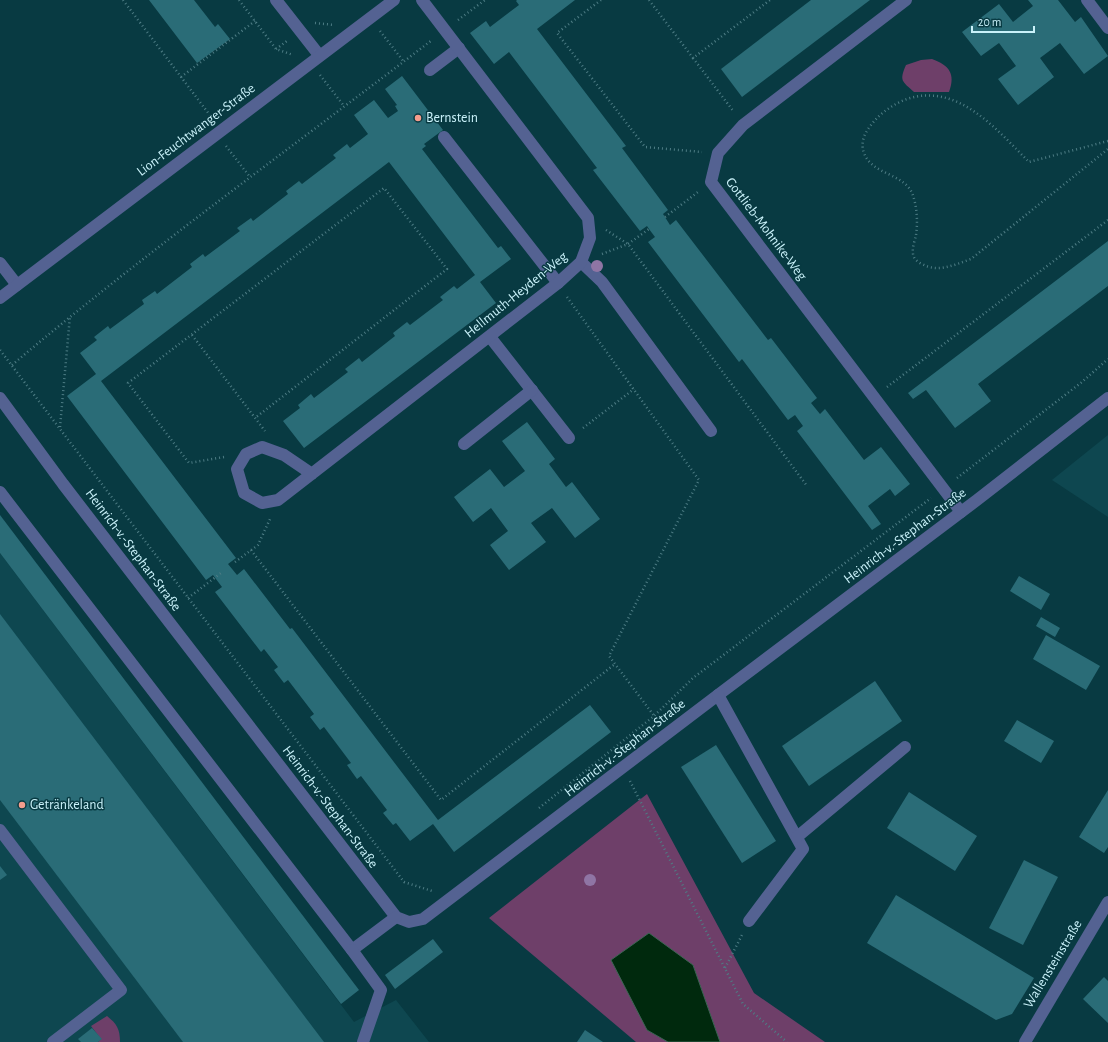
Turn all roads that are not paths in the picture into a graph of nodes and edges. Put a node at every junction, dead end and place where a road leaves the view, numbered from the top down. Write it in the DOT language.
graph roads {
  1 [pos="276,0"];
  2 [pos="394,0"];
  3 [pos="422,0"];
  4 [pos="906,0"];
  5 [pos="1087,0"];
  6 [pos="1108,28"];
  7 [pos="459,48"];
  8 [pos="315,58"];
  9 [pos="430,70"];
  10 [pos="444,137"];
  11 [pos="581,262"];
  12 [pos="0,263"];
  13 [pos="558,284"];
  14 [pos="17,285"];
  15 [pos="0,298"];
  16 [pos="490,337"];
  17 [pos="532,390"];
  18 [pos="0,398"];
  19 [pos="1108,398"];
  20 [pos="711,430"];
  21 [pos="569,438"];
  22 [pos="464,444"];
  23 [pos="312,474"];
  24 [pos="0,492"];
  25 [pos="961,512"];
  26 [pos="718,695"];
  27 [pos="905,747"];
  28 [pos="0,830"];
  29 [pos="796,837"];
  30 [pos="1108,902"];
  31 [pos="396,918"];
  32 [pos="749,921"];
  33 [pos="352,950"];
  34 [pos="53,1042"];
  35 [pos="363,1042"];
  36 [pos="1025,1042"];
  1 -- 8 [label="street"];
  2 -- 8 [label="street, Lion-Feuchtwanger-Straße"];
  3 -- 7 [label="street"];
  4 -- 25 [label="street, Gottlieb-Mohnike-Weg"];
  5 -- 6 [label="street"];
  7 -- 9 [label="street"];
  7 -- 11 [label="street, Hellmuth-Heyden-Weg"];
  8 -- 14 [label="street, Lion-Feuchtwanger-Straße"];
  10 -- 13 [label="street"];
  11 -- 13 [label="street, Hellmuth-Heyden-Weg"];
  11 -- 20 [label="street"];
  12 -- 14 [label="street"];
  13 -- 16 [label="street, Hellmuth-Heyden-Weg"];
  14 -- 15 [label="street, Lion-Feuchtwanger-Straße"];
  16 -- 17 [label="street"];
  16 -- 23 [label="street, Hellmuth-Heyden-Weg"];
  17 -- 21 [label="street"];
  17 -- 22 [label="street"];
  18 -- 31 [label="street, Heinrich-v.-Stephan-Straße"];
  19 -- 25 [label="street, Heinrich-v.-Stephan-Straße"];
  23 -- 23 [label="street, Hellmuth-Heyden-Weg"];
  24 -- 33 [label="street"];
  25 -- 26 [label="street, Heinrich-v.-Stephan-Straße"];
  26 -- 29 [label="street"];
  26 -- 31 [label="street, Heinrich-v.-Stephan-Straße"];
  27 -- 29 [label="street"];
  28 -- 34 [label="street"];
  29 -- 32 [label="street"];
  30 -- 36 [label="street, Wallensteinstraße"];
  31 -- 33 [label="street"];
  33 -- 35 [label="street"];
}
